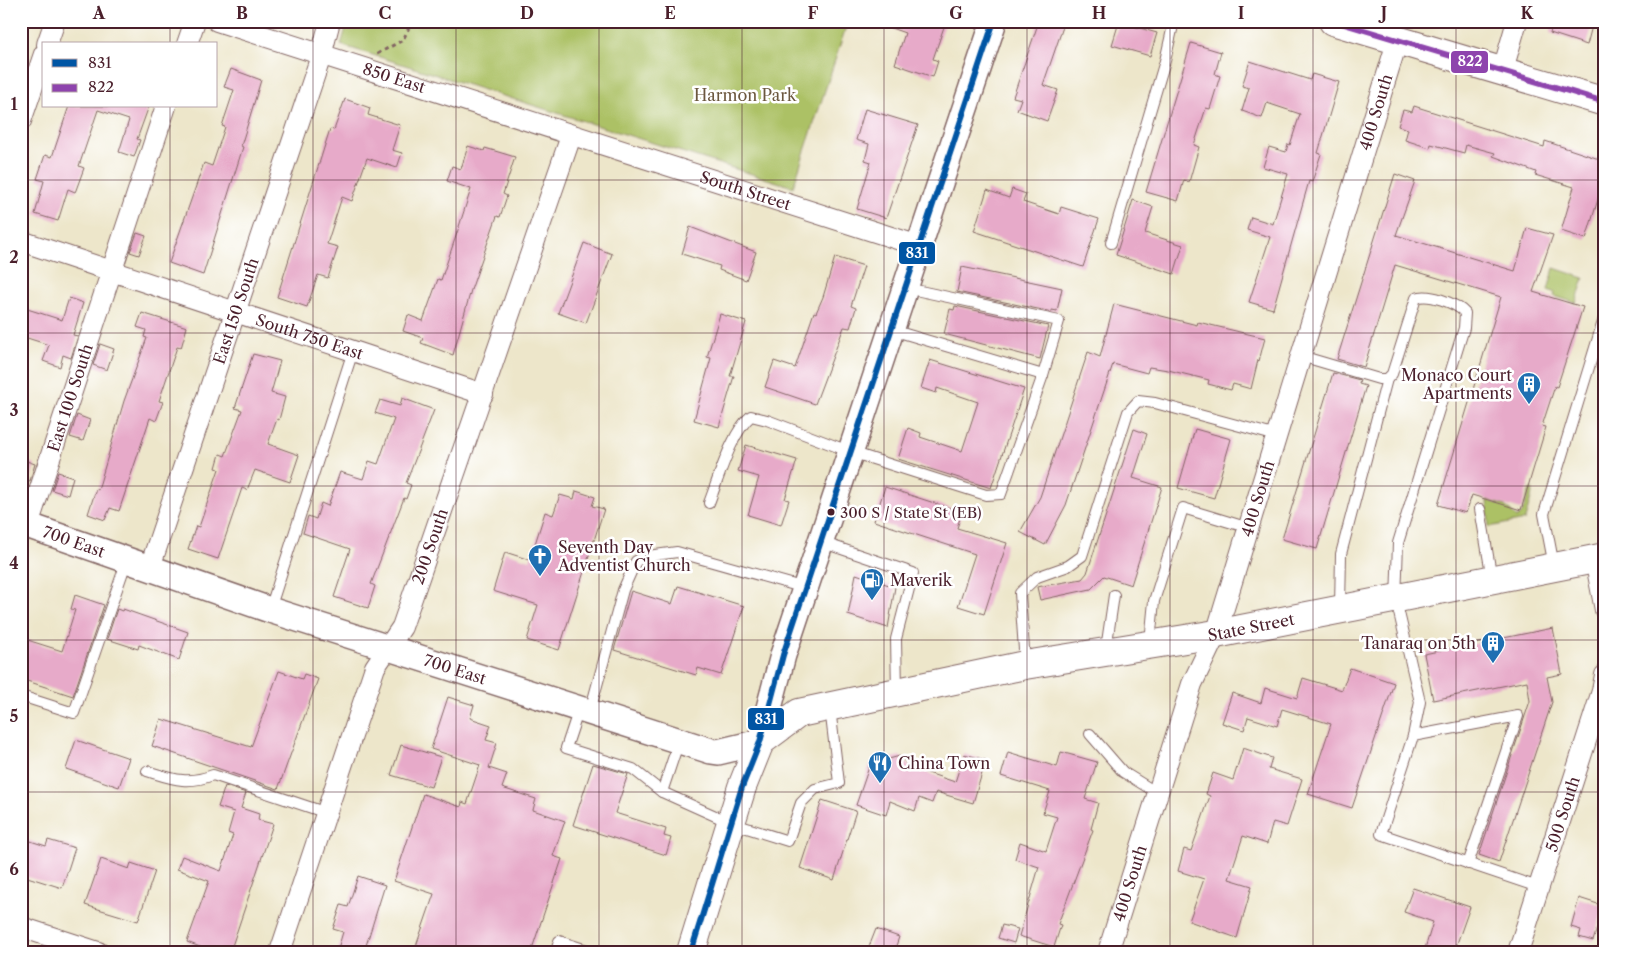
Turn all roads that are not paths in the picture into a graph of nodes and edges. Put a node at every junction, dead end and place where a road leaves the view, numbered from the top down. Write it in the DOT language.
graph roads {
  1 [pos="55,21"];
  2 [pos="195,21"];
  3 [pos="217,21"];
  4 [pos="330,21"];
  5 [pos="994,21"];
  6 [pos="1174,21"];
  7 [pos="1333,21"];
  8 [pos="1517,21"];
  9 [pos="48,42"];
  10 [pos="188,42"];
  11 [pos="1397,42"];
  12 [pos="321,56"];
  13 [pos="42,60"];
  14 [pos="1502,73"];
  15 [pos="1605,102"];
  16 [pos="165,108"];
  17 [pos="21,120"];
  18 [pos="571,136"];
  19 [pos="21,241"];
  20 [pos="1111,243"];
  21 [pos="920,246"];
  22 [pos="110,270"];
  23 [pos="906,288"];
  24 [pos="234,312"];
  25 [pos="1605,315"];
  26 [pos="892,330"];
  27 [pos="353,351"];
  28 [pos="1301,356"];
  29 [pos="1043,375"];
  30 [pos="1388,379"];
  31 [pos="483,394"];
  32 [pos="1277,436"];
  33 [pos="851,452"];
  34 [pos="709,503"];
  35 [pos="1480,509"];
  36 [pos="24,524"];
  37 [pos="1249,528"];
  38 [pos="821,542"];
  39 [pos="1600,558"];
  40 [pos="139,563"];
  41 [pos="1554,567"];
  42 [pos="1492,580"];
  43 [pos="806,588"];
  44 [pos="1114,595"];
  45 [pos="1396,600"];
  46 [pos="270,610"];
  47 [pos="1605,610"];
  48 [pos="1340,611"];
  49 [pos="1216,634"];
  50 [pos="1150,646"];
  51 [pos="390,647"];
  52 [pos="1105,653"];
  53 [pos="1026,666"];
  54 [pos="1605,675"];
  55 [pos="896,693"];
  56 [pos="21,696"];
  57 [pos="830,707"];
  58 [pos="585,710"];
  59 [pos="1090,734"];
  60 [pos="1413,736"];
  61 [pos="680,740"];
  62 [pos="760,742"];
  63 [pos="147,771"];
  64 [pos="662,792"];
  65 [pos="1157,793"];
  66 [pos="327,813"];
  67 [pos="731,823"];
  68 [pos="1468,864"];
  69 [pos="1538,887"];
  70 [pos="21,927"];
  71 [pos="98,952"];
  72 [pos="280,952"];
  73 [pos="556,952"];
  74 [pos="594,952"];
  75 [pos="691,952"];
  76 [pos="1108,952"];
  77 [pos="1518,952"];
  1 -- 9 [label="street"];
  2 -- 10 [label="street"];
  3 -- 12 [label="street, 850 East"];
  4 -- 12 [label="street, East 150 South"];
  5 -- 21 [label="street"];
  6 -- 20 [label="lane"];
  7 -- 11 [label="main road"];
  8 -- 14 [label="street"];
  11 -- 14 [label="main road"];
  11 -- 28 [label="street, 400 South"];
  12 -- 18 [label="street, 850 East"];
  12 -- 24 [label="street, East 150 South"];
  13 -- 17 [label="street"];
  14 -- 15 [label="main road"];
  16 -- 22 [label="street, East 100 South"];
  18 -- 21 [label="street, South Street"];
  18 -- 31 [label="street, 200 South"];
  19 -- 22 [label="street, South 750 East"];
  21 -- 23 [label="street"];
  22 -- 24 [label="street, South 750 East"];
  22 -- 36 [label="street, East 100 South"];
  23 -- 26 [label="street"];
  23 -- 29 [label="lane"];
  24 -- 27 [label="street, South 750 East"];
  24 -- 40 [label="street, East 150 South"];
  25 -- 41 [label="lane"];
  26 -- 29 [label="lane"];
  26 -- 33 [label="street"];
  27 -- 31 [label="street, South 750 East"];
  27 -- 46 [label="lane"];
  28 -- 30 [label="lane"];
  28 -- 32 [label="street, 400 South"];
  29 -- 33 [label="lane"];
  30 -- 45 [label="lane"];
  30 -- 48 [label="lane"];
  31 -- 51 [label="street, 200 South"];
  32 -- 37 [label="street, 400 South"];
  32 -- 53 [label="lane"];
  33 -- 34 [label="lane"];
  33 -- 38 [label="street"];
  35 -- 42 [label="lane"];
  36 -- 40 [label="street, 700 East"];
  37 -- 49 [label="street, 400 South"];
  37 -- 50 [label="lane"];
  38 -- 43 [label="street"];
  38 -- 55 [label="lane"];
  39 -- 41 [label="main road, State Street"];
  39 -- 47 [label="street"];
  40 -- 46 [label="street, 700 East"];
  40 -- 56 [label="lane"];
  41 -- 42 [label="main road, State Street"];
  42 -- 45 [label="main road, State Street"];
  43 -- 58 [label="lane"];
  43 -- 62 [label="street"];
  44 -- 52 [label="lane"];
  45 -- 48 [label="main road, State Street"];
  45 -- 60 [label="lane"];
  46 -- 51 [label="street, 700 East"];
  48 -- 49 [label="main road, State Street"];
  49 -- 50 [label="main road, State Street"];
  49 -- 65 [label="street, 400 South"];
  50 -- 52 [label="main road, State Street"];
  51 -- 58 [label="street, 700 East"];
  51 -- 66 [label="street, 200 South"];
  52 -- 53 [label="main road, State Street"];
  53 -- 55 [label="main road, State Street"];
  54 -- 69 [label="street, 500 South"];
  55 -- 57 [label="main road, State Street"];
  57 -- 62 [label="main road, State Street"];
  57 -- 67 [label="lane"];
  58 -- 61 [label="street, 700 East"];
  58 -- 64 [label="lane"];
  59 -- 65 [label="lane"];
  60 -- 68 [label="lane"];
  60 -- 68 [label="lane"];
  61 -- 62 [label="street, 700 East"];
  61 -- 64 [label="lane"];
  62 -- 67 [label="main road"];
  63 -- 66 [label="lane"];
  64 -- 67 [label="lane"];
  65 -- 76 [label="street, 400 South"];
  66 -- 72 [label="street, 200 South"];
  67 -- 75 [label="main road"];
  68 -- 69 [label="lane"];
  69 -- 77 [label="street, 500 South"];
  70 -- 71 [label="street"];
  73 -- 74 [label="lane"];
}
